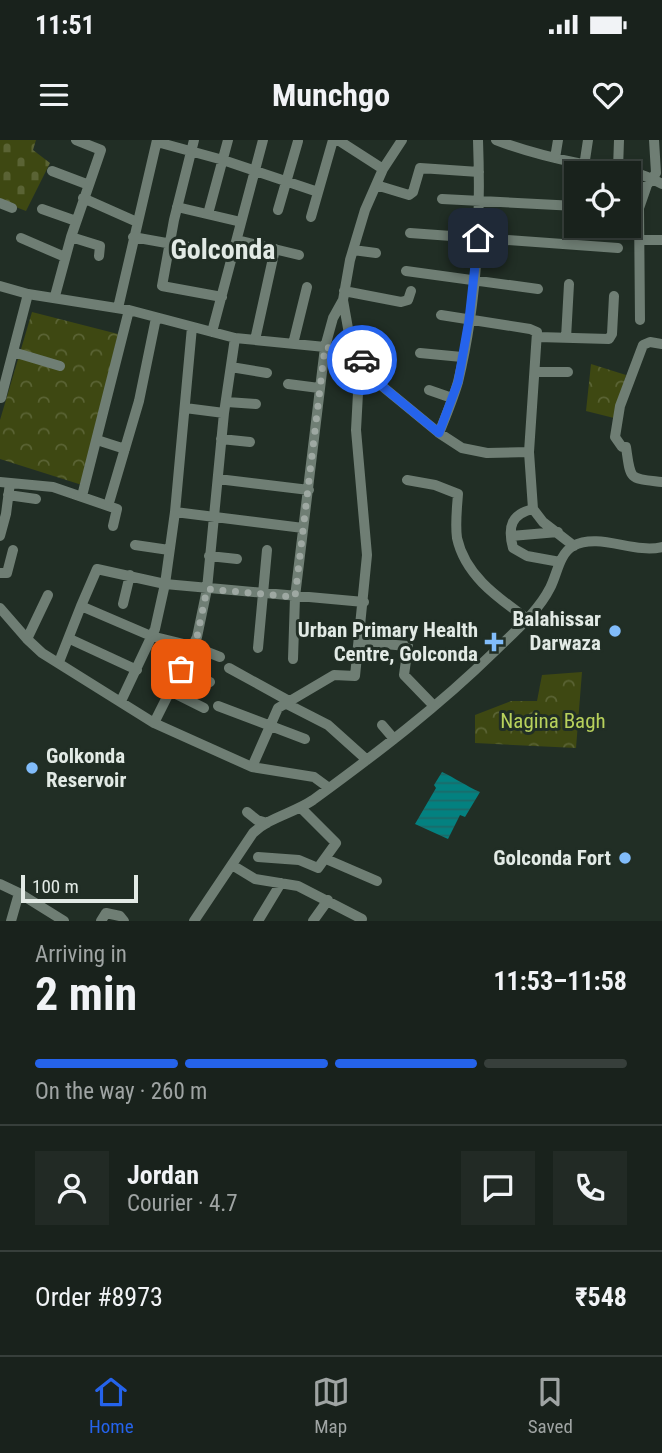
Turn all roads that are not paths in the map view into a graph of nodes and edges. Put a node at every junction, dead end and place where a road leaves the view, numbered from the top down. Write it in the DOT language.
graph roads {
  1 [pos="76,140"];
  2 [pos="194,140"];
  3 [pos="228,140"];
  4 [pos="263,140"];
  5 [pos="335,140"];
  6 [pos="402,140"];
  7 [pos="478,140"];
  8 [pos="496,140"];
  9 [pos="558,140"];
  10 [pos="588,140"];
  11 [pos="619,140"];
  12 [pos="654,140"];
  13 [pos="157,141"];
  14 [pos="298,141"];
  15 [pos="533,146"];
  16 [pos="191,152"];
  17 [pos="555,158"];
  18 [pos="223,160"];
  19 [pos="564,161"];
  20 [pos="585,161"];
  21 [pos="618,161"];
  22 [pos="383,169"];
  23 [pos="52,171"];
  24 [pos="254,172"];
  25 [pos="479,172"];
  26 [pos="641,173"];
  27 [pos="651,178"];
  28 [pos="285,181"];
  29 [pos="662,184"];
  30 [pos="376,185"];
  31 [pos="89,186"];
  32 [pos="318,191"];
  33 [pos="641,196"];
  34 [pos="83,198"];
  35 [pos="442,199"];
  36 [pos="478,201"];
  37 [pos="0,203"];
  38 [pos="564,205"];
  39 [pos="177,207"];
  40 [pos="12,208"];
  41 [pos="41,209"];
  42 [pos="278,209"];
  43 [pos="208,214"];
  44 [pos="312,217"];
  45 [pos="76,221"];
  46 [pos="137,222"];
  47 [pos="241,222"];
  48 [pos="410,233"];
  49 [pos="71,237"];
  50 [pos="133,237"];
  51 [pos="478,238"];
  52 [pos="21,239"];
  53 [pos="237,240"];
  54 [pos="641,240"];
  55 [pos="662,240"];
  56 [pos="171,244"];
  57 [pos="618,248"];
  58 [pos="275,249"];
  59 [pos="353,250"];
  60 [pos="376,254"];
  61 [pos="233,255"];
  62 [pos="299,255"];
  63 [pos="99,256"];
  64 [pos="65,257"];
  65 [pos="406,271"];
  66 [pos="473,280"];
  67 [pos="569,284"];
  68 [pos="0,286"];
  69 [pos="307,287"];
  70 [pos="538,289"];
  71 [pos="411,291"];
  72 [pos="28,294"];
  73 [pos="55,296"];
  74 [pos="344,296"];
  75 [pos="614,296"];
  76 [pos="222,297"];
  77 [pos="123,309"];
  78 [pos="440,315"];
  79 [pos="156,318"];
  80 [pos="469,320"];
  81 [pos="640,320"];
  82 [pos="192,327"];
  83 [pos="212,332"];
  84 [pos="538,337"];
  85 [pos="235,338"];
  86 [pos="566,338"];
  87 [pos="255,340"];
  88 [pos="293,344"];
  89 [pos="662,344"];
  90 [pos="325,347"];
  91 [pos="0,351"];
  92 [pos="13,353"];
  93 [pos="420,353"];
  94 [pos="360,356"];
  95 [pos="462,357"];
  96 [pos="60,366"];
  97 [pos="231,368"];
  98 [pos="535,372"];
  99 [pos="568,372"];
  100 [pos="267,373"];
  101 [pos="288,384"];
  102 [pos="320,388"];
  103 [pos="429,390"];
  104 [pos="1,398"];
  105 [pos="452,398"];
  106 [pos="256,404"];
  107 [pos="185,408"];
  108 [pos="225,408"];
  109 [pos="439,433"];
  110 [pos="221,439"];
  111 [pos="96,440"];
  112 [pos="250,442"];
  113 [pos="125,449"];
  114 [pos="529,452"];
  115 [pos="218,479"];
  116 [pos="407,480"];
  117 [pos="5,482"];
  118 [pos="662,482"];
  119 [pos="309,490"];
  120 [pos="8,495"];
  121 [pos="82,496"];
  122 [pos="36,499"];
  123 [pos="108,506"];
  124 [pos="533,509"];
  125 [pos="175,512"];
  126 [pos="213,516"];
  127 [pos="113,526"];
  128 [pos="303,528"];
  129 [pos="558,532"];
  130 [pos="0,536"];
  131 [pos="511,536"];
  132 [pos="135,545"];
  133 [pos="574,546"];
  134 [pos="662,547"];
  135 [pos="13,550"];
  136 [pos="169,550"];
  137 [pos="267,550"];
  138 [pos="209,556"];
  139 [pos="237,559"];
  140 [pos="560,562"];
  141 [pos="0,573"];
  142 [pos="130,575"];
  143 [pos="165,584"];
  144 [pos="207,589"];
  145 [pos="264,594"];
  146 [pos="48,595"];
  147 [pos="295,597"];
  148 [pos="364,602"];
  149 [pos="123,604"];
  150 [pos="82,606"];
  151 [pos="0,608"];
  152 [pos="526,618"];
  153 [pos="151,636"];
  154 [pos="27,639"];
  155 [pos="70,639"];
  156 [pos="359,642"];
  157 [pos="192,646"];
  158 [pos="258,648"];
  159 [pos="220,657"];
  160 [pos="293,659"];
  161 [pos="59,662"];
  162 [pos="229,668"];
  163 [pos="181,669"];
  164 [pos="137,670"];
  165 [pos="210,682"];
  166 [pos="170,691"];
  167 [pos="121,701"];
  168 [pos="287,702"];
  169 [pos="218,706"];
  170 [pos="434,706"];
  171 [pos="204,708"];
  172 [pos="154,723"];
  173 [pos="382,725"];
  174 [pos="268,726"];
  175 [pos="394,738"];
  176 [pos="305,739"];
  177 [pos="368,760"];
  178 [pos="252,767"];
  179 [pos="328,788"];
  180 [pos="301,808"];
  181 [pos="247,811"];
  182 [pos="267,823"];
  183 [pos="258,857"];
  184 [pos="326,859"];
  185 [pos="232,865"];
  186 [pos="377,881"];
  187 [pos="281,883"];
  188 [pos="0,884"];
  189 [pos="19,893"];
  190 [pos="328,900"];
  191 [pos="43,909"];
  192 [pos="11,921"];
  193 [pos="40,921"];
  194 [pos="64,921"];
  195 [pos="101,921"];
  196 [pos="124,921"];
  197 [pos="194,921"];
  198 [pos="258,921"];
  199 [pos="313,921"];
  200 [pos="361,921"];
  1 -- 31 [label="street"];
  2 -- 16 [label="street"];
  3 -- 18 [label="street"];
  4 -- 24 [label="street"];
  5 -- 22 [label="street"];
  5 -- 32 [label="street"];
  6 -- 22 [label="street"];
  7 -- 25 [label="street"];
  8 -- 15 [label="street"];
  9 -- 17 [label="street"];
  10 -- 20 [label="street"];
  11 -- 21 [label="street"];
  12 -- 27 [label="street"];
  13 -- 16 [label="street"];
  13 -- 46 [label="street"];
  14 -- 28 [label="street"];
  15 -- 17 [label="street"];
  16 -- 18 [label="street"];
  16 -- 39 [label="street"];
  17 -- 19 [label="street"];
  18 -- 24 [label="street"];
  18 -- 43 [label="street"];
  22 -- 30 [label="street"];
  23 -- 31 [label="street"];
  24 -- 28 [label="street"];
  24 -- 47 [label="street"];
  25 -- 30 [label="street"];
  25 -- 36 [label="street"];
  26 -- 27 [label="street"];
  27 -- 29 [label="street"];
  27 -- 33 [label="street"];
  28 -- 32 [label="street"];
  28 -- 42 [label="street"];
  30 -- 59 [label="street"];
  31 -- 34 [label="street"];
  32 -- 44 [label="street"];
  34 -- 45 [label="street"];
  34 -- 46 [label="street"];
  35 -- 36 [label="street"];
  36 -- 38 [label="street"];
  36 -- 51 [label="street"];
  37 -- 40 [label="street"];
  39 -- 43 [label="street"];
  39 -- 56 [label="street"];
  41 -- 45 [label="street"];
  43 -- 47 [label="street"];
  45 -- 49 [label="street"];
  46 -- 50 [label="street"];
  47 -- 53 [label="street"];
  48 -- 51 [label="street"];
  49 -- 63 [label="street"];
  49 -- 64 [label="street"];
  50 -- 56 [label="street"];
  50 -- 77 [label="street"];
  51 -- 57 [label="street"];
  51 -- 66 [label="street"];
  52 -- 64 [label="street"];
  53 -- 58 [label="street"];
  53 -- 61 [label="street"];
  54 -- 55 [label="street"];
  54 -- 81 [label="street"];
  56 -- 61 [label="street"];
  56 -- 76 [label="street"];
  58 -- 62 [label="street"];
  58 -- 87 [label="street"];
  59 -- 60 [label="street"];
  59 -- 74 [label="street"];
  61 -- 76 [label="street"];
  64 -- 73 [label="street"];
  65 -- 66 [label="street"];
  66 -- 70 [label="street"];
  66 -- 80 [label="street"];
  67 -- 86 [label="street"];
  68 -- 72 [label="street"];
  69 -- 88 [label="street"];
  71 -- 74 [label="street"];
  72 -- 73 [label="street"];
  72 -- 92 [label="street"];
  73 -- 77 [label="street"];
  74 -- 90 [label="street"];
  74 -- 94 [label="street"];
  75 -- 86 [label="street"];
  76 -- 83 [label="street"];
  77 -- 79 [label="street"];
  77 -- 111 [label="street"];
  78 -- 80 [label="street"];
  79 -- 82 [label="street"];
  79 -- 113 [label="street"];
  80 -- 84 [label="street"];
  80 -- 95 [label="street"];
  82 -- 83 [label="street"];
  82 -- 107 [label="street"];
  83 -- 85 [label="street"];
  84 -- 86 [label="street"];
  84 -- 98 [label="street"];
  85 -- 87 [label="street"];
  85 -- 97 [label="street"];
  87 -- 88 [label="street"];
  88 -- 90 [label="street"];
  89 -- 118 [label="street"];
  90 -- 94 [label="street"];
  90 -- 102 [label="street"];
  91 -- 92 [label="street"];
  92 -- 96 [label="street"];
  92 -- 104 [label="street"];
  93 -- 95 [label="street"];
  94 -- 109 [label="street"];
  94 -- 148 [label="street"];
  95 -- 105 [label="street"];
  97 -- 100 [label="street"];
  97 -- 108 [label="street"];
  98 -- 99 [label="street"];
  98 -- 114 [label="street"];
  101 -- 102 [label="street"];
  102 -- 119 [label="street"];
  103 -- 105 [label="street"];
  105 -- 109 [label="street"];
  106 -- 108 [label="street"];
  107 -- 108 [label="street"];
  107 -- 125 [label="street"];
  108 -- 110 [label="street"];
  109 -- 114 [label="street"];
  110 -- 112 [label="street"];
  110 -- 115 [label="street"];
  111 -- 113 [label="street"];
  111 -- 121 [label="street"];
  113 -- 123 [label="street"];
  114 -- 124 [label="street"];
  115 -- 119 [label="street"];
  115 -- 126 [label="street"];
  116 -- 152 [label="street"];
  117 -- 120 [label="street"];
  117 -- 121 [label="street"];
  119 -- 128 [label="street"];
  120 -- 122 [label="street"];
  120 -- 130 [label="street"];
  121 -- 123 [label="street"];
  123 -- 127 [label="street"];
  124 -- 129 [label="street"];
  124 -- 131 [label="street"];
  125 -- 126 [label="street"];
  125 -- 136 [label="street"];
  126 -- 128 [label="street"];
  126 -- 138 [label="street"];
  128 -- 147 [label="street"];
  129 -- 131 [label="street"];
  129 -- 133 [label="street"];
  131 -- 140 [label="street"];
  132 -- 136 [label="street"];
  133 -- 134 [label="street"];
  133 -- 140 [label="street"];
  135 -- 141 [label="street"];
  136 -- 143 [label="street"];
  137 -- 145 [label="street"];
  138 -- 139 [label="street"];
  138 -- 144 [label="street"];
  140 -- 152 [label="street"];
  142 -- 143 [label="street"];
  142 -- 149 [label="street"];
  142 -- 150 [label="street"];
  143 -- 144 [label="street"];
  143 -- 153 [label="street"];
  144 -- 145 [label="street"];
  144 -- 157 [label="street"];
  145 -- 147 [label="street"];
  145 -- 158 [label="street"];
  146 -- 154 [label="street"];
  147 -- 148 [label="street"];
  147 -- 160 [label="street"];
  148 -- 156 [label="street"];
  150 -- 153 [label="street"];
  150 -- 155 [label="street"];
  151 -- 154 [label="street"];
  152 -- 170 [label="street"];
  153 -- 157 [label="street"];
  153 -- 164 [label="street"];
  154 -- 161 [label="street"];
  155 -- 161 [label="street"];
  155 -- 164 [label="street"];
  156 -- 168 [label="street"];
  156 -- 170 [label="street"];
  157 -- 159 [label="street"];
  157 -- 163 [label="street"];
  161 -- 167 [label="street"];
  162 -- 168 [label="street"];
  163 -- 165 [label="street"];
  163 -- 166 [label="street"];
  164 -- 167 [label="street"];
  166 -- 171 [label="street"];
  166 -- 172 [label="street"];
  167 -- 172 [label="street"];
  168 -- 174 [label="street"];
  168 -- 177 [label="street"];
  169 -- 174 [label="street"];
  170 -- 175 [label="street"];
  172 -- 178 [label="street"];
  173 -- 175 [label="street"];
  174 -- 176 [label="street"];
  174 -- 178 [label="street"];
  175 -- 177 [label="street"];
  177 -- 179 [label="street"];
  178 -- 179 [label="street"];
  179 -- 180 [label="street"];
  180 -- 182 [label="street"];
  180 -- 184 [label="street"];
  181 -- 182 [label="street"];
  182 -- 185 [label="street"];
  183 -- 184 [label="street"];
  184 -- 186 [label="street"];
  185 -- 187 [label="street"];
  185 -- 197 [label="street"];
  187 -- 190 [label="street"];
  187 -- 198 [label="street"];
  188 -- 189 [label="street"];
  189 -- 191 [label="street"];
  189 -- 192 [label="street"];
  190 -- 199 [label="street"];
  190 -- 200 [label="street"];
  191 -- 193 [label="street"];
  191 -- 194 [label="street"];
  195 -- 196 [label="street"];
}
